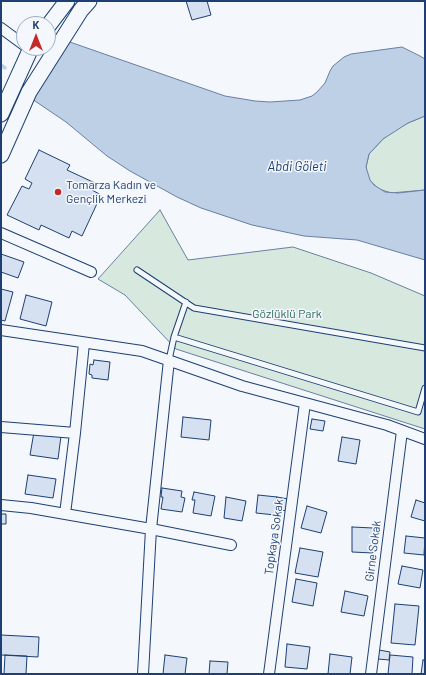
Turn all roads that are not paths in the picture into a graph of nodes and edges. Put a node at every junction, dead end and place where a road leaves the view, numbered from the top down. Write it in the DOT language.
graph roads {
  1 [pos="67,1"];
  2 [pos="89,1"];
  3 [pos="56,16"];
  4 [pos="1,28"];
  5 [pos="16,39"];
  6 [pos="25,56"];
  7 [pos="1,114"];
  8 [pos="1,155"];
  9 [pos="1,233"];
  10 [pos="137,270"];
  11 [pos="91,272"];
  12 [pos="186,302"];
  13 [pos="1,330"];
  14 [pos="174,337"];
  15 [pos="84,342"];
  16 [pos="425,348"];
  17 [pos="169,360"];
  18 [pos="425,388"];
  19 [pos="305,403"];
  20 [pos="1,427"];
  21 [pos="402,431"];
  22 [pos="75,433"];
  23 [pos="425,439"];
  24 [pos="1,505"];
  25 [pos="65,514"];
  26 [pos="151,529"];
  27 [pos="231,545"];
  28 [pos="143,674"];
  29 [pos="269,674"];
  30 [pos="371,674"];
  1 -- 3 [label="main road"];
  2 -- 8 [label="main road"];
  4 -- 5 [label="street"];
  6 -- 7 [label="main road"];
  9 -- 11 [label="street"];
  10 -- 12 [label="lane"];
  12 -- 14 [label="lane"];
  12 -- 16 [label="lane"];
  13 -- 15 [label="street"];
  14 -- 17 [label="lane"];
  14 -- 18 [label="lane"];
  15 -- 17 [label="street"];
  15 -- 22 [label="street"];
  17 -- 19 [label="street"];
  17 -- 26 [label="street"];
  19 -- 21 [label="street"];
  19 -- 29 [label="street, Topkaya Sokak"];
  20 -- 22 [label="street"];
  21 -- 23 [label="street"];
  21 -- 30 [label="street, Girne Sokak"];
  22 -- 25 [label="street"];
  24 -- 25 [label="street"];
  25 -- 26 [label="street"];
  26 -- 27 [label="street"];
  26 -- 28 [label="street"];
}
